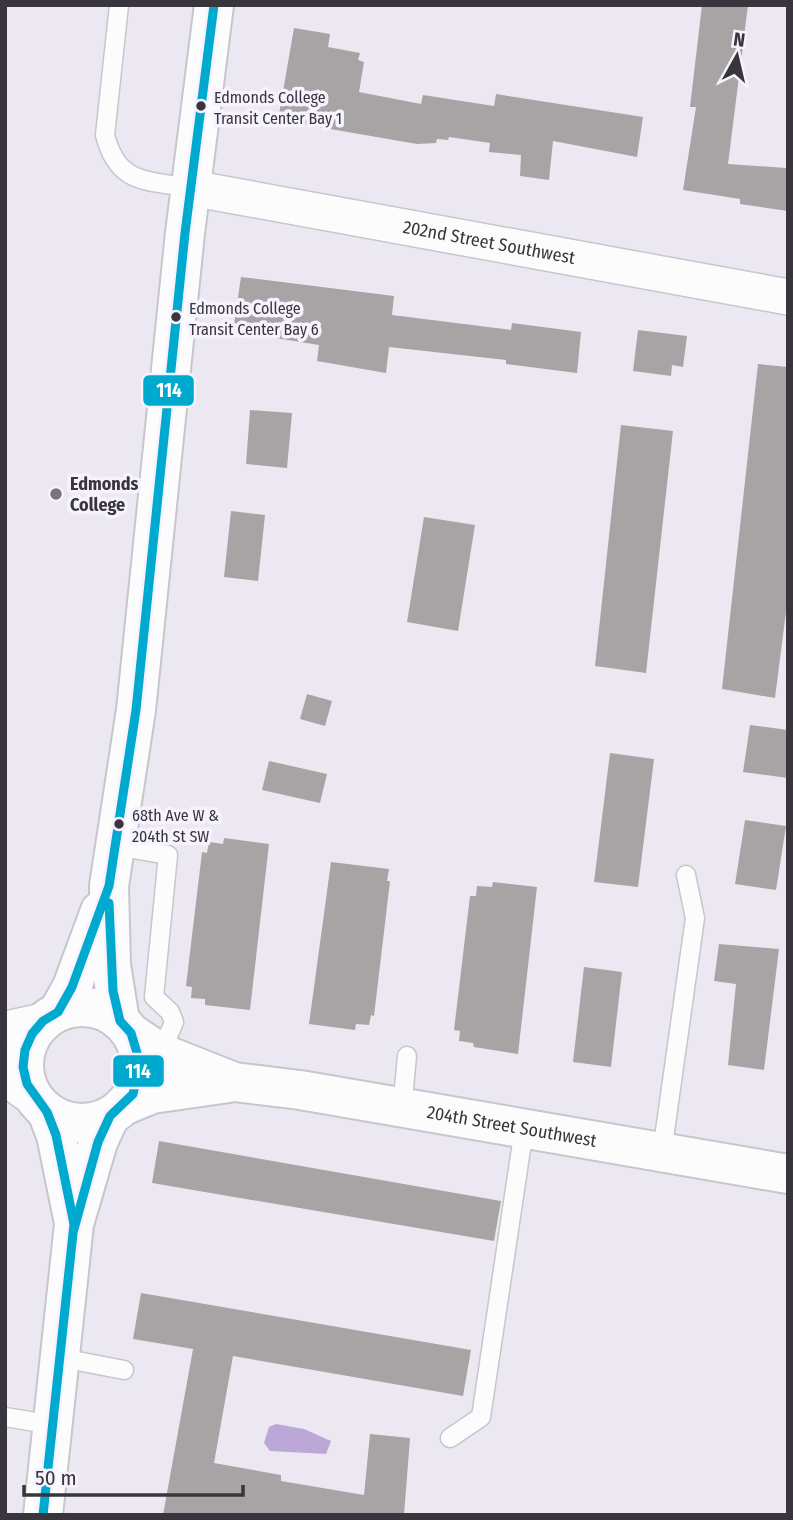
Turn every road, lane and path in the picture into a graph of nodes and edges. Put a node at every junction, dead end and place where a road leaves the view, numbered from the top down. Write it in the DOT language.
graph roads {
  1 [pos="119,5"];
  2 [pos="214,5"];
  3 [pos="191,188"];
  4 [pos="788,297"];
  5 [pos="115,846"];
  6 [pos="686,875"];
  7 [pos="109,886"];
  8 [pos="50,1016"];
  9 [pos="5,1028"];
  10 [pos="137,1036"];
  11 [pos="407,1056"];
  12 [pos="234,1082"];
  13 [pos="29,1096"];
  14 [pos="402,1109"];
  15 [pos="116,1111"];
  16 [pos="524,1129"];
  17 [pos="662,1152"];
  18 [pos="788,1174"];
  19 [pos="74,1224"];
  20 [pos="62,1359"];
  21 [pos="124,1370"];
  22 [pos="5,1418"];
  23 [pos="54,1425"];
  24 [pos="450,1438"];
  25 [pos="43,1515"];
  1 -- 3 [label="lane"];
  2 -- 3 [label="street"];
  3 -- 4 [label="street, 202nd Street Southwest"];
  3 -- 5 [label="street"];
  5 -- 7 [label="street"];
  5 -- 10 [label="lane"];
  6 -- 17 [label="lane"];
  7 -- 8 [label="street"];
  7 -- 10 [label="street"];
  8 -- 9 [label="street"];
  8 -- 10 [label="street"];
  8 -- 13 [label="street"];
  10 -- 12 [label="street, 204th Street Southwest"];
  10 -- 15 [label="street"];
  11 -- 14 [label="lane"];
  12 -- 14 [label="street, 204th Street Southwest"];
  12 -- 15 [label="street, 204th Street Southwest"];
  13 -- 15 [label="street"];
  13 -- 19 [label="street"];
  14 -- 16 [label="street, 204th Street Southwest"];
  15 -- 19 [label="street"];
  16 -- 17 [label="street, 204th Street Southwest"];
  16 -- 24 [label="lane"];
  17 -- 18 [label="street, 204th Street Southwest"];
  19 -- 20 [label="street"];
  20 -- 21 [label="lane"];
  20 -- 23 [label="street"];
  22 -- 23 [label="lane"];
  23 -- 25 [label="street"];
}
